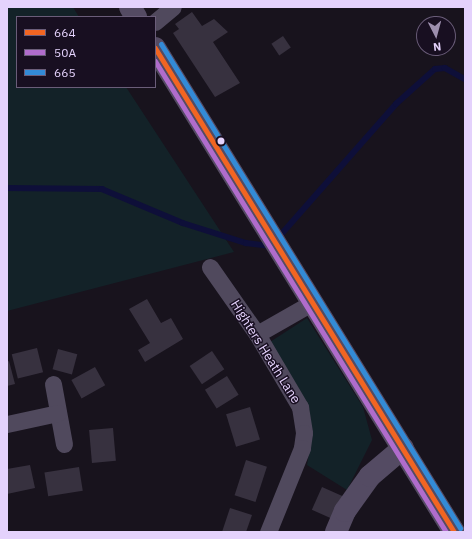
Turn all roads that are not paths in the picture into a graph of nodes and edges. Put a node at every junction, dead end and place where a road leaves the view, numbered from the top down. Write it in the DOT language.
graph roads {
  1 [pos="130,7"];
  2 [pos="173,7"];
  3 [pos="135,16"];
  4 [pos="156,21"];
  5 [pos="156,50"];
  6 [pos="210,267"];
  7 [pos="313,302"];
  8 [pos="257,334"];
  9 [pos="53,384"];
  10 [pos="58,413"];
  11 [pos="7,424"];
  12 [pos="64,444"];
  13 [pos="403,448"];
  14 [pos="268,532"];
  15 [pos="336,532"];
  16 [pos="454,532"];
  1 -- 3 [label="street"];
  2 -- 4 [label="street"];
  5 -- 7 [label="street"];
  6 -- 8 [label="street, Highters Heath Lane"];
  7 -- 8 [label="street"];
  7 -- 13 [label="street"];
  8 -- 14 [label="street, Highters Heath Lane"];
  9 -- 10 [label="street"];
  10 -- 11 [label="street"];
  10 -- 12 [label="street"];
  13 -- 15 [label="street"];
  13 -- 16 [label="street"];
}
